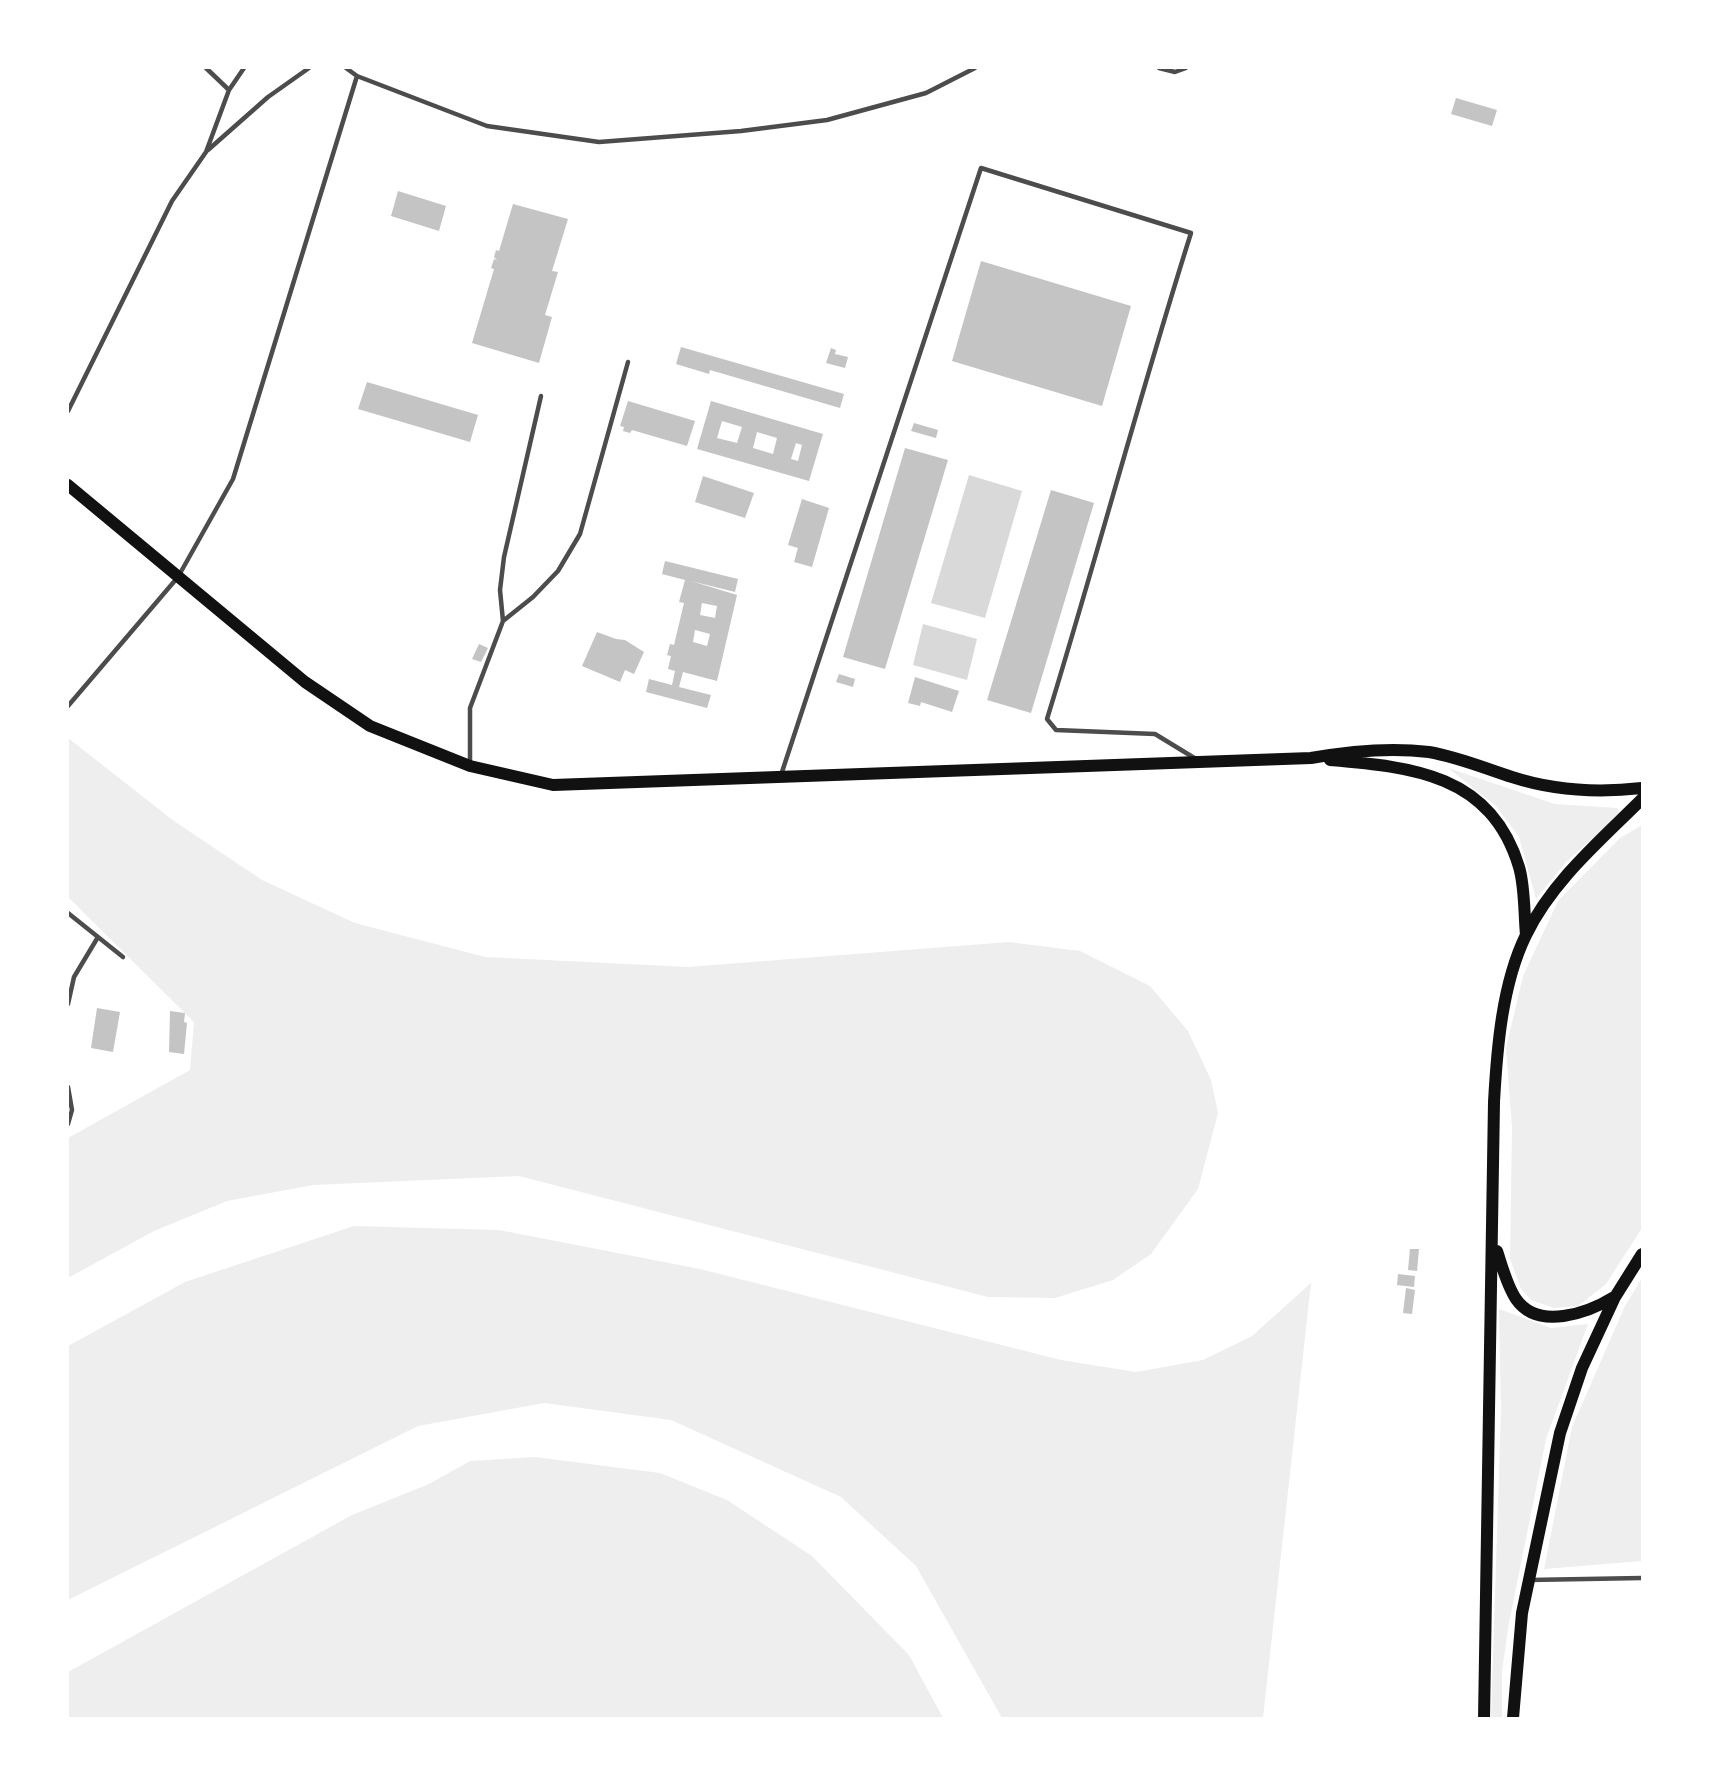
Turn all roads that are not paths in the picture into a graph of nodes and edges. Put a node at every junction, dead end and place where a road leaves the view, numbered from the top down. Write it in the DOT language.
graph roads {
  1 [pos="206,68"];
  2 [pos="244,68"];
  3 [pos="309,68"];
  4 [pos="346,68"];
  5 [pos="975,68"];
  6 [pos="1159,68"];
  7 [pos="1186,68"];
  8 [pos="357,76"];
  9 [pos="229,90"];
  10 [pos="206,152"];
  11 [pos="628,362"];
  12 [pos="541,396"];
  13 [pos="68,411"];
  14 [pos="68,485"];
  15 [pos="178,577"];
  16 [pos="503,621"];
  17 [pos="68,705"];
  18 [pos="1311,758"];
  19 [pos="1201,763"];
  20 [pos="471,766"];
  21 [pos="781,777"];
  22 [pos="1642,788"];
  23 [pos="1642,799"];
  24 [pos="68,913"];
  25 [pos="1526,935"];
  26 [pos="98,937"];
  27 [pos="123,957"];
  28 [pos="68,1004"];
  29 [pos="68,1087"];
  30 [pos="68,1124"];
  31 [pos="1493,1242"];
  32 [pos="1642,1254"];
  33 [pos="1615,1297"];
  34 [pos="1642,1578"];
  35 [pos="1529,1580"];
  36 [pos="1484,1719"];
  37 [pos="1514,1719"];
  1 -- 9 [label="lane"];
  2 -- 9 [label="lane"];
  3 -- 10 [label="lane"];
  4 -- 8 [label="lane"];
  5 -- 8 [label="lane"];
  6 -- 7 [label="lane"];
  8 -- 15 [label="lane"];
  9 -- 10 [label="lane"];
  10 -- 13 [label="lane"];
  11 -- 16 [label="lane"];
  12 -- 16 [label="lane"];
  14 -- 15 [label="main road"];
  15 -- 17 [label="lane"];
  15 -- 20 [label="main road"];
  16 -- 20 [label="lane"];
  18 -- 19 [label="main road"];
  18 -- 22 [label="main road"];
  18 -- 25 [label="main road"];
  19 -- 21 [label="main road"];
  19 -- 21 [label="lane"];
  20 -- 21 [label="main road"];
  23 -- 25 [label="main road"];
  24 -- 26 [label="lane"];
  25 -- 31 [label="main road"];
  26 -- 27 [label="lane"];
  26 -- 28 [label="lane"];
  29 -- 30 [label="lane"];
  31 -- 33 [label="main road"];
  31 -- 36 [label="main road"];
  32 -- 33 [label="main road"];
  33 -- 35 [label="main road"];
  34 -- 35 [label="lane"];
  35 -- 37 [label="main road"];
}
